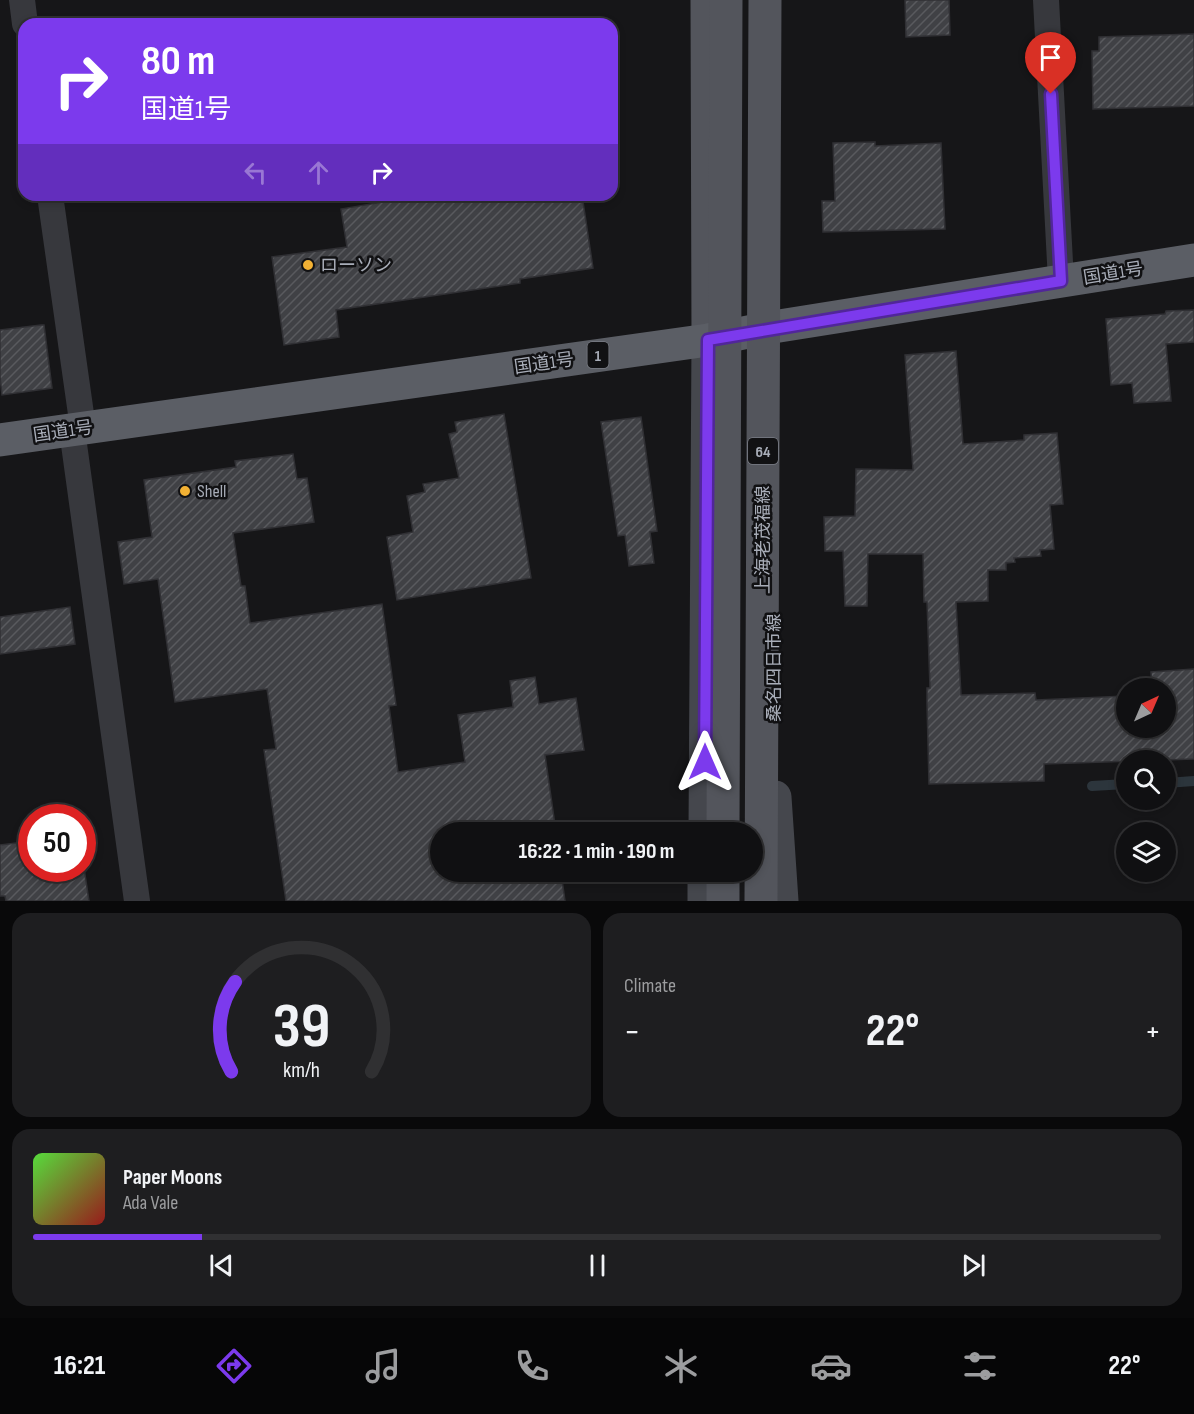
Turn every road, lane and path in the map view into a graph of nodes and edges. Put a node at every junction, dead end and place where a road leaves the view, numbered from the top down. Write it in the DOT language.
graph roads {
  1 [pos="22,0"];
  2 [pos="707,0"];
  3 [pos="726,0"];
  4 [pos="765,0"];
  5 [pos="773,0"];
  6 [pos="1046,0"];
  7 [pos="24,18"];
  8 [pos="51,201"];
  9 [pos="1194,260"];
  10 [pos="1061,281"];
  11 [pos="773,327"];
  12 [pos="708,340"];
  13 [pos="78,428"];
  14 [pos="0,440"];
  15 [pos="705,822"];
  16 [pos="723,822"];
  17 [pos="704,882"];
  18 [pos="723,882"];
  19 [pos="137,901"];
  20 [pos="704,901"];
  21 [pos="723,901"];
  22 [pos="761,901"];
  23 [pos="782,901"];
  1 -- 7 [label="street"];
  2 -- 12 [label="main road"];
  3 -- 16 [label="main road, 64, bridge"];
  4 -- 22 [label="main road, 上海老茂福線 / 64, bridge"];
  5 -- 11 [label="main road"];
  6 -- 10 [label="street"];
  8 -- 13 [label="street"];
  9 -- 10 [label="highway, 国道1号 / 1"];
  10 -- 11 [label="highway, 国道1号 / 1"];
  11 -- 12 [label="highway, 国道1号 / 1"];
  11 -- 23 [label="main road, 桑名四日市線"];
  12 -- 13 [label="highway, 国道1号 / 1"];
  12 -- 15 [label="main road"];
  13 -- 14 [label="highway, 国道1号 / 1"];
  13 -- 19 [label="street"];
  17 -- 20 [label="main road"];
  18 -- 21 [label="main road"];
}
